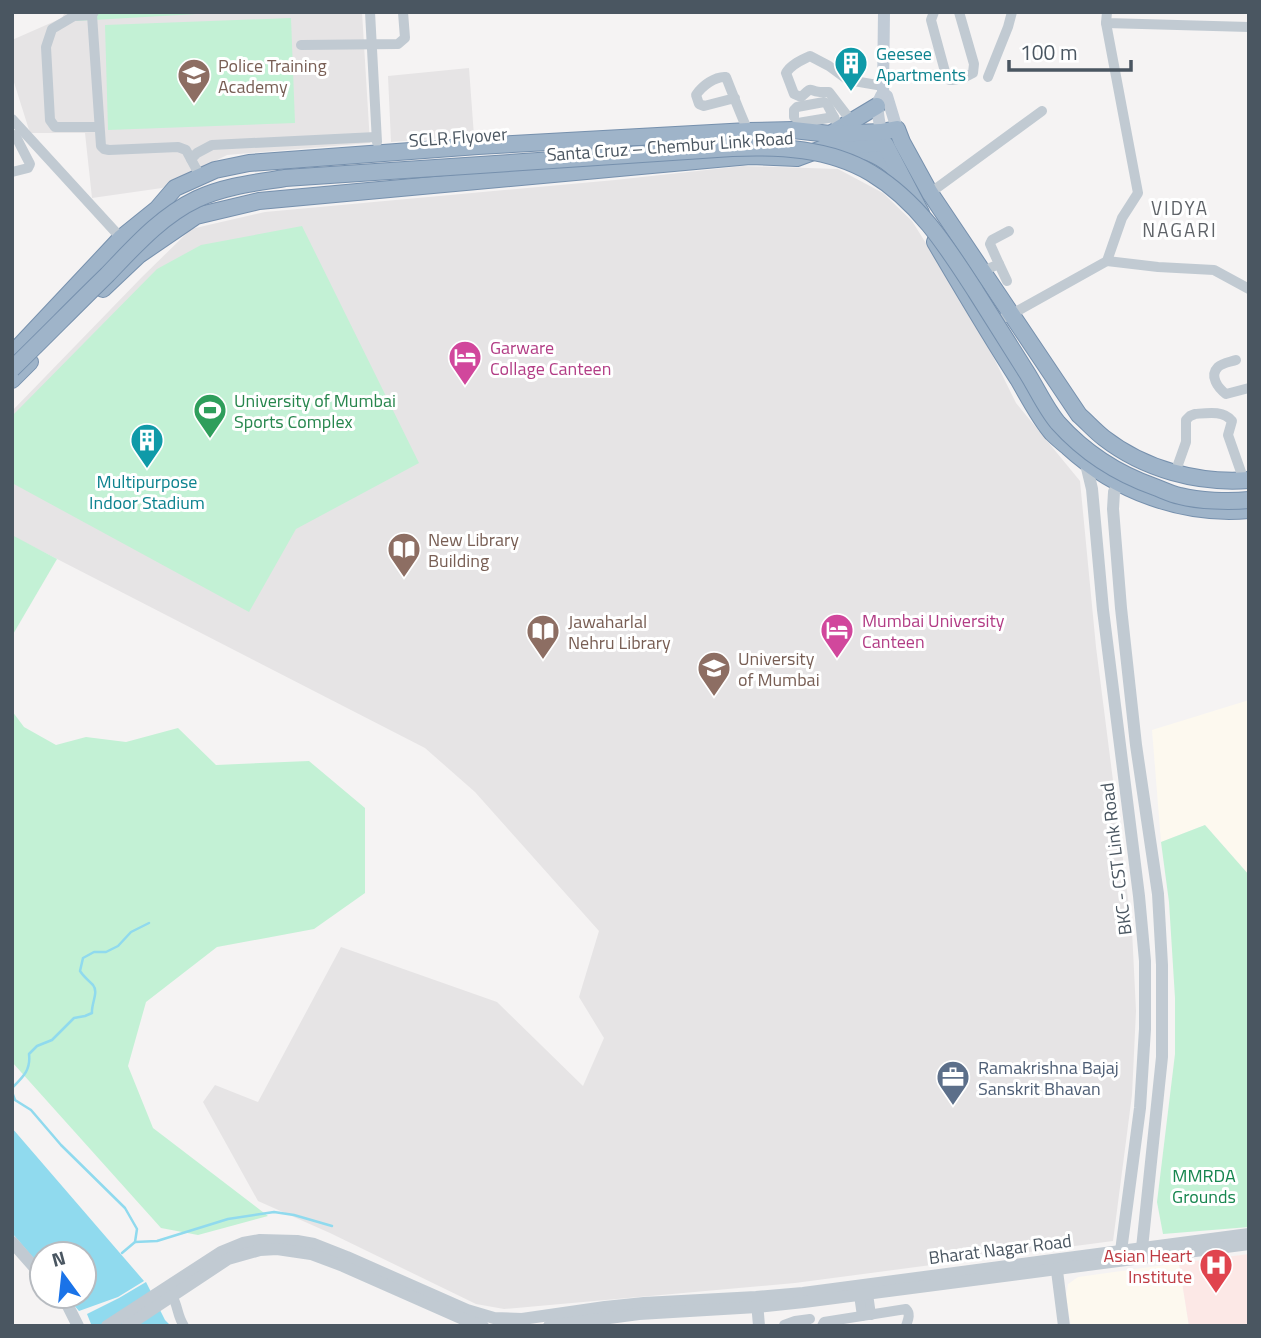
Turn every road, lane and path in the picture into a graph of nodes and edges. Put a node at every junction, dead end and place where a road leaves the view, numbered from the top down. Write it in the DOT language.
graph roads {
  1 [pos="370,12"];
  2 [pos="403,12"];
  3 [pos="884,12"];
  4 [pos="934,12"];
  5 [pos="959,12"];
  6 [pos="1012,12"];
  7 [pos="1193,12"];
  8 [pos="93,14"];
  9 [pos="1107,18"];
  10 [pos="1197,25"];
  11 [pos="1249,26"];
  12 [pos="372,44"];
  13 [pos="301,45"];
  14 [pos="974,64"];
  15 [pos="993,64"];
  16 [pos="988,78"];
  17 [pos="881,95"];
  18 [pos="734,98"];
  19 [pos="1042,111"];
  20 [pos="12,119"];
  21 [pos="795,124"];
  22 [pos="99,127"];
  23 [pos="836,130"];
  24 [pos="748,131"];
  25 [pos="17,134"];
  26 [pos="891,137"];
  27 [pos="377,145"];
  28 [pos="478,146"];
  29 [pos="795,158"];
  30 [pos="191,159"];
  31 [pos="12,172"];
  32 [pos="200,176"];
  33 [pos="481,180"];
  34 [pos="912,192"];
  35 [pos="930,193"];
  36 [pos="157,208"];
  37 [pos="1009,231"];
  38 [pos="121,238"];
  39 [pos="933,238"];
  40 [pos="1107,261"];
  41 [pos="999,264"];
  42 [pos="983,271"];
  43 [pos="1007,281"];
  44 [pos="1249,289"];
  45 [pos="1012,314"];
  46 [pos="984,327"];
  47 [pos="12,354"];
  48 [pos="1236,360"];
  49 [pos="12,369"];
  50 [pos="12,380"];
  51 [pos="1249,388"];
  52 [pos="1086,464"];
  53 [pos="1175,473"];
  54 [pos="1119,483"];
  55 [pos="1246,484"];
  56 [pos="1249,500"];
  57 [pos="1249,510"];
  58 [pos="1121,608"];
  59 [pos="1103,610"];
  60 [pos="1134,720"];
  61 [pos="1116,724"];
  62 [pos="1162,991"];
  63 [pos="1145,992"];
  64 [pos="1142,1077"];
  65 [pos="1160,1078"];
  66 [pos="1249,1234"];
  67 [pos="12,1242"];
  68 [pos="1249,1244"];
  69 [pos="1142,1248"];
  70 [pos="1121,1251"];
  71 [pos="28,1260"];
  72 [pos="345,1261"];
  73 [pos="1056,1264"];
  74 [pos="167,1295"];
  75 [pos="864,1295"];
  76 [pos="757,1302"];
  77 [pos="808,1302"];
  78 [pos="70,1310"];
  79 [pos="616,1311"];
  80 [pos="638,1314"];
  81 [pos="866,1315"];
  82 [pos="810,1322"];
  83 [pos="784,1325"];
  84 [pos="78,1326"];
  85 [pos="107,1326"];
  86 [pos="127,1326"];
  87 [pos="184,1326"];
  88 [pos="483,1326"];
  89 [pos="549,1326"];
  90 [pos="759,1326"];
  91 [pos="822,1326"];
  92 [pos="906,1326"];
  93 [pos="1064,1326"];
  1 -- 12 [label="street"];
  2 -- 12 [label="street"];
  3 -- 17 [label="main road"];
  4 -- 14 [label="street"];
  5 -- 14 [label="street"];
  6 -- 15 [label="street"];
  7 -- 10 [label="street"];
  8 -- 22 [label="street"];
  8 -- 22 [label="street"];
  9 -- 10 [label="street"];
  9 -- 40 [label="street"];
  10 -- 11 [label="street"];
  12 -- 13 [label="street"];
  12 -- 27 [label="street"];
  14 -- 15 [label="street"];
  15 -- 16 [label="street"];
  17 -- 23 [label="highway"];
  17 -- 23 [label="street"];
  17 -- 26 [label="main road"];
  18 -- 24 [label="street"];
  19 -- 35 [label="street"];
  20 -- 25 [label="street"];
  21 -- 23 [label="highway, Santa Cruz – Chembur Link Road"];
  21 -- 23 [label="street"];
  21 -- 24 [label="highway, Santa Cruz – Chembur Link Road"];
  21 -- 29 [label="highway"];
  22 -- 30 [label="street"];
  23 -- 26 [label="highway, Santa Cruz – Chembur Link Road"];
  23 -- 29 [label="highway, Santa Cruz – Chembur Link Road"];
  23 -- 34 [label="highway"];
  24 -- 28 [label="highway, Santa Cruz – Chembur Link Road"];
  25 -- 31 [label="street"];
  25 -- 38 [label="street"];
  26 -- 34 [label="highway"];
  26 -- 35 [label="highway"];
  27 -- 28 [label="highway, Santa Cruz – Chembur Link Road"];
  27 -- 30 [label="street"];
  27 -- 32 [label="highway, Santa Cruz – Chembur Link Road"];
  28 -- 33 [label="highway"];
  29 -- 33 [label="highway, Santa Cruz – Chembur Link Road"];
  29 -- 39 [label="highway"];
  30 -- 32 [label="street"];
  32 -- 36 [label="highway, Santa Cruz – Chembur Link Road"];
  33 -- 50 [label="highway, Santa Cruz – Chembur Link Road"];
  34 -- 39 [label="highway"];
  35 -- 42 [label="highway"];
  36 -- 38 [label="highway, Santa Cruz – Chembur Link Road"];
  36 -- 55 [label="highway, SCLR Flyover"];
  37 -- 41 [label="street"];
  38 -- 47 [label="highway, Santa Cruz – Chembur Link Road"];
  39 -- 46 [label="highway"];
  40 -- 44 [label="street"];
  40 -- 45 [label="street"];
  41 -- 42 [label="street"];
  41 -- 43 [label="street"];
  42 -- 45 [label="highway"];
  45 -- 46 [label="street"];
  45 -- 53 [label="highway"];
  46 -- 52 [label="highway"];
  48 -- 51 [label="street"];
  49 -- 56 [label="highway, bridge"];
  52 -- 54 [label="highway"];
  52 -- 59 [label="street, BKC - CST Link Road"];
  53 -- 55 [label="highway"];
  53 -- 55 [label="street"];
  54 -- 57 [label="highway"];
  54 -- 58 [label="street, BKC - CST Link Road"];
  58 -- 59 [label="street"];
  58 -- 60 [label="street, BKC - CST Link Road"];
  59 -- 61 [label="street, BKC - CST Link Road"];
  60 -- 61 [label="street"];
  60 -- 62 [label="street, BKC - CST Link Road"];
  61 -- 63 [label="street, BKC - CST Link Road"];
  62 -- 63 [label="street"];
  62 -- 65 [label="street, BKC - CST Link Road"];
  63 -- 64 [label="street, BKC - CST Link Road"];
  64 -- 65 [label="street"];
  64 -- 70 [label="street, BKC - CST Link Road"];
  65 -- 69 [label="street, BKC - CST Link Road"];
  66 -- 69 [label="street, Bharat Nagar Road"];
  67 -- 71 [label="street"];
  68 -- 73 [label="street, Bharat Nagar Road"];
  69 -- 70 [label="street, Bharat Nagar Road"];
  70 -- 73 [label="street, Bharat Nagar Road"];
  72 -- 74 [label="street"];
  72 -- 79 [label="street"];
  72 -- 88 [label="street"];
  73 -- 75 [label="street, Bharat Nagar Road"];
  73 -- 76 [label="street, Bharat Nagar Road"];
  73 -- 93 [label="street"];
  74 -- 85 [label="street"];
  74 -- 86 [label="street"];
  74 -- 87 [label="street"];
  75 -- 77 [label="street, Bharat Nagar Road"];
  75 -- 81 [label="street"];
  76 -- 77 [label="street, Bharat Nagar Road"];
  76 -- 80 [label="street"];
  76 -- 90 [label="street"];
  77 -- 82 [label="street"];
  78 -- 84 [label="street"];
  79 -- 80 [label="street"];
  79 -- 89 [label="street"];
  81 -- 91 [label="street"];
  81 -- 92 [label="street"];
  82 -- 83 [label="street"];
}
